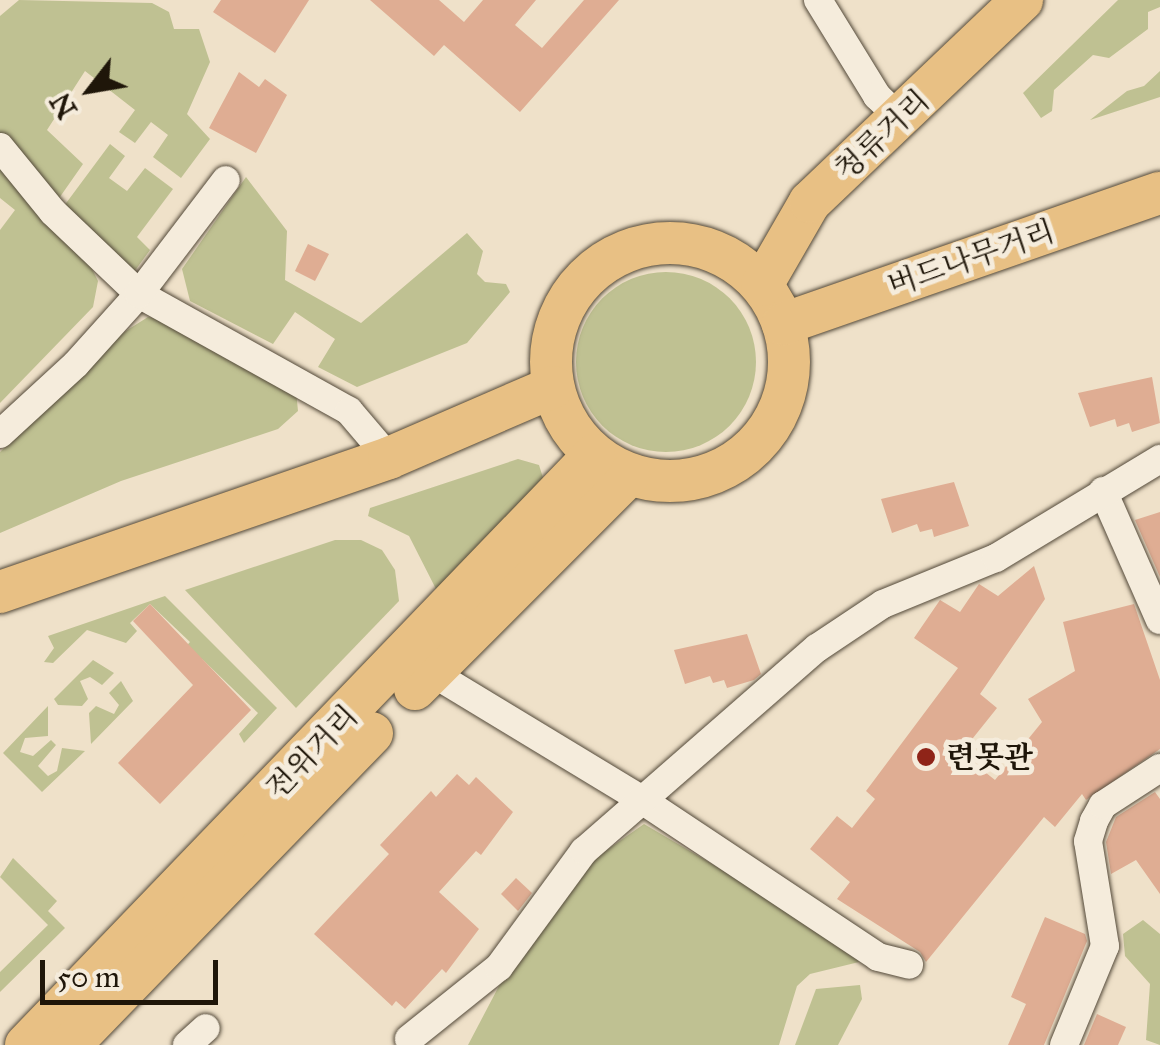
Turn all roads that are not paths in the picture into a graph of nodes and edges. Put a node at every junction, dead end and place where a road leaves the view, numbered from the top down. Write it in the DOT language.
graph roads {
  1 [pos="818,0"];
  2 [pos="1022,0"];
  3 [pos="900,118"];
  4 [pos="0,146"];
  5 [pos="226,180"];
  6 [pos="1160,192"];
  7 [pos="762,285"];
  8 [pos="140,294"];
  9 [pos="783,324"];
  10 [pos="552,387"];
  11 [pos="0,434"];
  12 [pos="389,458"];
  13 [pos="1160,459"];
  14 [pos="612,465"];
  15 [pos="1103,491"];
  16 [pos="0,592"];
  17 [pos="1160,620"];
  18 [pos="431,672"];
  19 [pos="1160,768"];
  20 [pos="642,800"];
  21 [pos="909,965"];
  22 [pos="409,1039"];
  23 [pos="26,1045"];
  24 [pos="70,1045"];
  25 [pos="1064,1045"];
  1 -- 3 [label="street"];
  2 -- 3 [label="main road, 청류거리"];
  3 -- 7 [label="main road, 청류거리"];
  4 -- 8 [label="street"];
  5 -- 8 [label="street"];
  6 -- 9 [label="main road, 버드나무거리"];
  7 -- 9 [label="main road"];
  7 -- 10 [label="main road"];
  8 -- 11 [label="street"];
  8 -- 12 [label="street"];
  9 -- 14 [label="main road"];
  10 -- 12 [label="main road"];
  10 -- 14 [label="main road"];
  12 -- 16 [label="main road"];
  13 -- 15 [label="street"];
  14 -- 18 [label="main road, 전위거리"];
  14 -- 23 [label="main road, 전위거리"];
  15 -- 17 [label="street"];
  15 -- 20 [label="street"];
  18 -- 20 [label="street"];
  18 -- 24 [label="main road, 전위거리"];
  19 -- 25 [label="street"];
  20 -- 21 [label="street"];
  20 -- 22 [label="street"];
}
